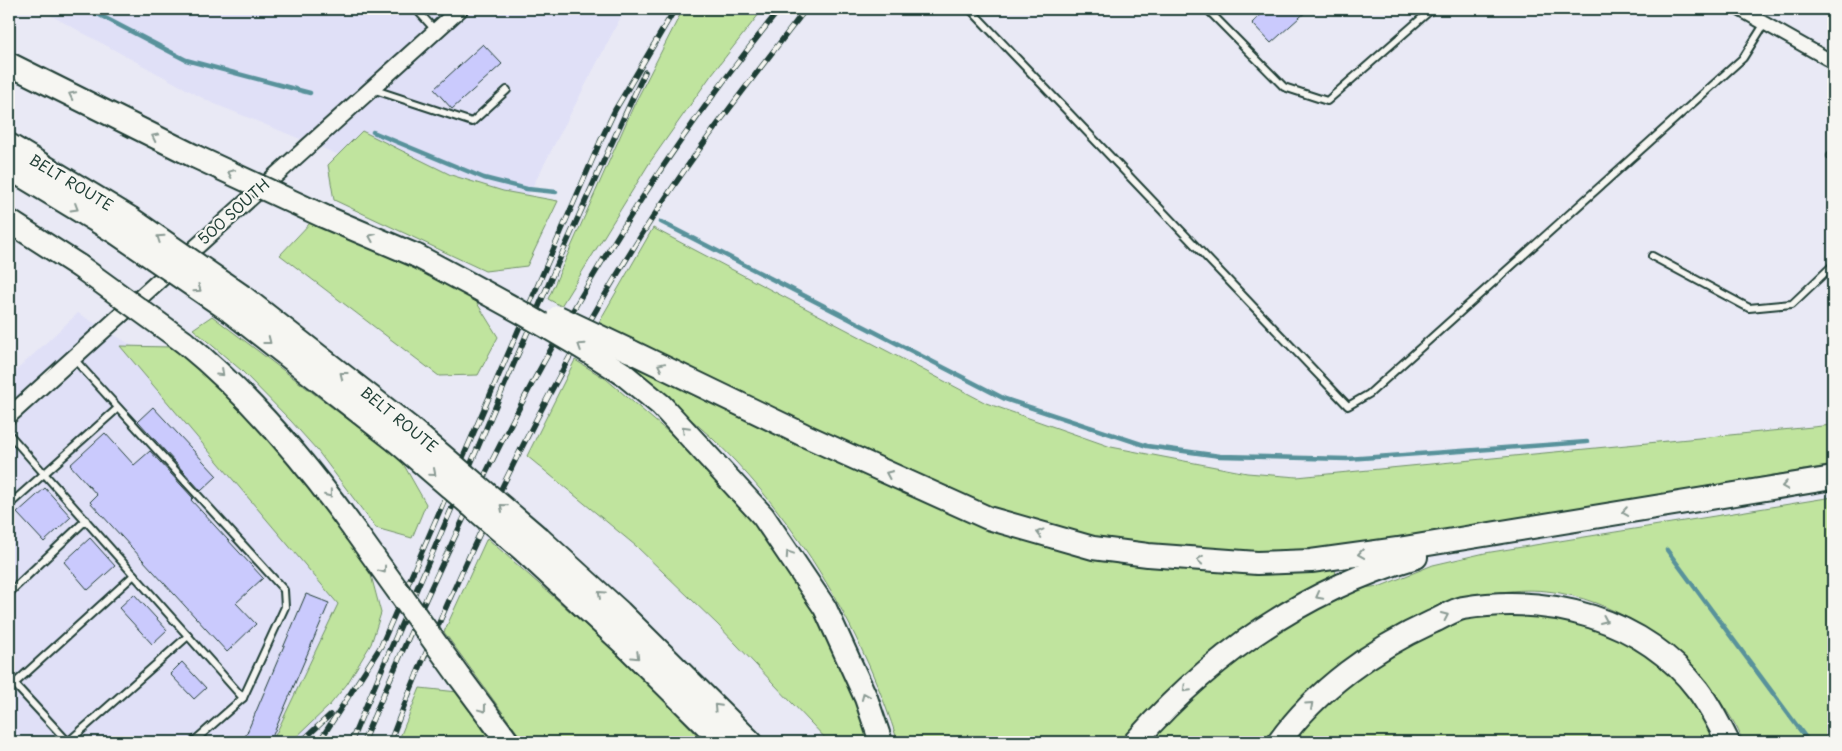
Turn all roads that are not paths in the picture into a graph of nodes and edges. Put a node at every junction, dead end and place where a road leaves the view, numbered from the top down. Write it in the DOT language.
graph roads {
  1 [pos="416,9"];
  2 [pos="460,9"];
  3 [pos="970,9"];
  4 [pos="1207,9"];
  5 [pos="1432,9"];
  6 [pos="1739,9"];
  7 [pos="1765,23"];
  8 [pos="436,31"];
  9 [pos="1833,62"];
  10 [pos="9,64"];
  11 [pos="371,89"];
  12 [pos="507,90"];
  13 [pos="9,144"];
  14 [pos="9,168"];
  15 [pos="9,221"];
  16 [pos="122,225"];
  17 [pos="417,256"];
  18 [pos="1652,256"];
  19 [pos="1833,265"];
  20 [pos="73,358"];
  21 [pos="118,408"];
  22 [pos="9,416"];
  23 [pos="9,434"];
  24 [pos="44,473"];
  25 [pos="1833,478"];
  26 [pos="9,505"];
  27 [pos="86,520"];
  28 [pos="1496,532"];
  29 [pos="532,545"];
  30 [pos="134,575"];
  31 [pos="9,593"];
  32 [pos="188,636"];
  33 [pos="9,678"];
  34 [pos="14,684"];
  35 [pos="243,698"];
  36 [pos="68,742"];
  37 [pos="193,742"];
  38 [pos="508,742"];
  39 [pos="723,742"];
  40 [pos="751,742"];
  41 [pos="882,742"];
  42 [pos="1135,742"];
  43 [pos="1279,742"];
  44 [pos="1728,742"];
  1 -- 8 [label="lane"];
  2 -- 8 [label="street, 500 SOUTH"];
  3 -- 7 [label="lane"];
  4 -- 5 [label="lane"];
  6 -- 7 [label="street"];
  7 -- 9 [label="street"];
  8 -- 11 [label="street, 500 SOUTH"];
  17 -- 10 [label="highway, one-way, bridge"];
  11 -- 12 [label="lane"];
  11 -- 20 [label="street, 500 SOUTH"];
  13 -- 16 [label="highway, BELT ROUTE"];
  14 -- 16 [label="highway, BELT ROUTE, one-way"];
  15 -- 38 [label="highway, one-way, bridge"];
  16 -- 29 [label="highway, BELT ROUTE, bridge"];
  28 -- 17 [label="highway, one-way, bridge"];
  41 -- 17 [label="highway, one-way, bridge"];
  18 -- 19 [label="lane"];
  20 -- 21 [label="lane"];
  20 -- 22 [label="street, 500 SOUTH"];
  21 -- 24 [label="lane"];
  21 -- 35 [label="lane"];
  23 -- 24 [label="lane"];
  24 -- 26 [label="lane"];
  24 -- 27 [label="lane"];
  25 -- 28 [label="highway, one-way"];
  27 -- 30 [label="lane"];
  27 -- 31 [label="lane"];
  28 -- 42 [label="highway, one-way"];
  29 -- 39 [label="highway, BELT ROUTE, one-way"];
  40 -- 29 [label="highway, BELT ROUTE, one-way"];
  30 -- 32 [label="lane"];
  30 -- 34 [label="lane"];
  32 -- 35 [label="lane"];
  32 -- 36 [label="lane"];
  33 -- 34 [label="lane"];
  34 -- 36 [label="lane"];
  35 -- 37 [label="lane"];
  43 -- 44 [label="highway, one-way"];
}
